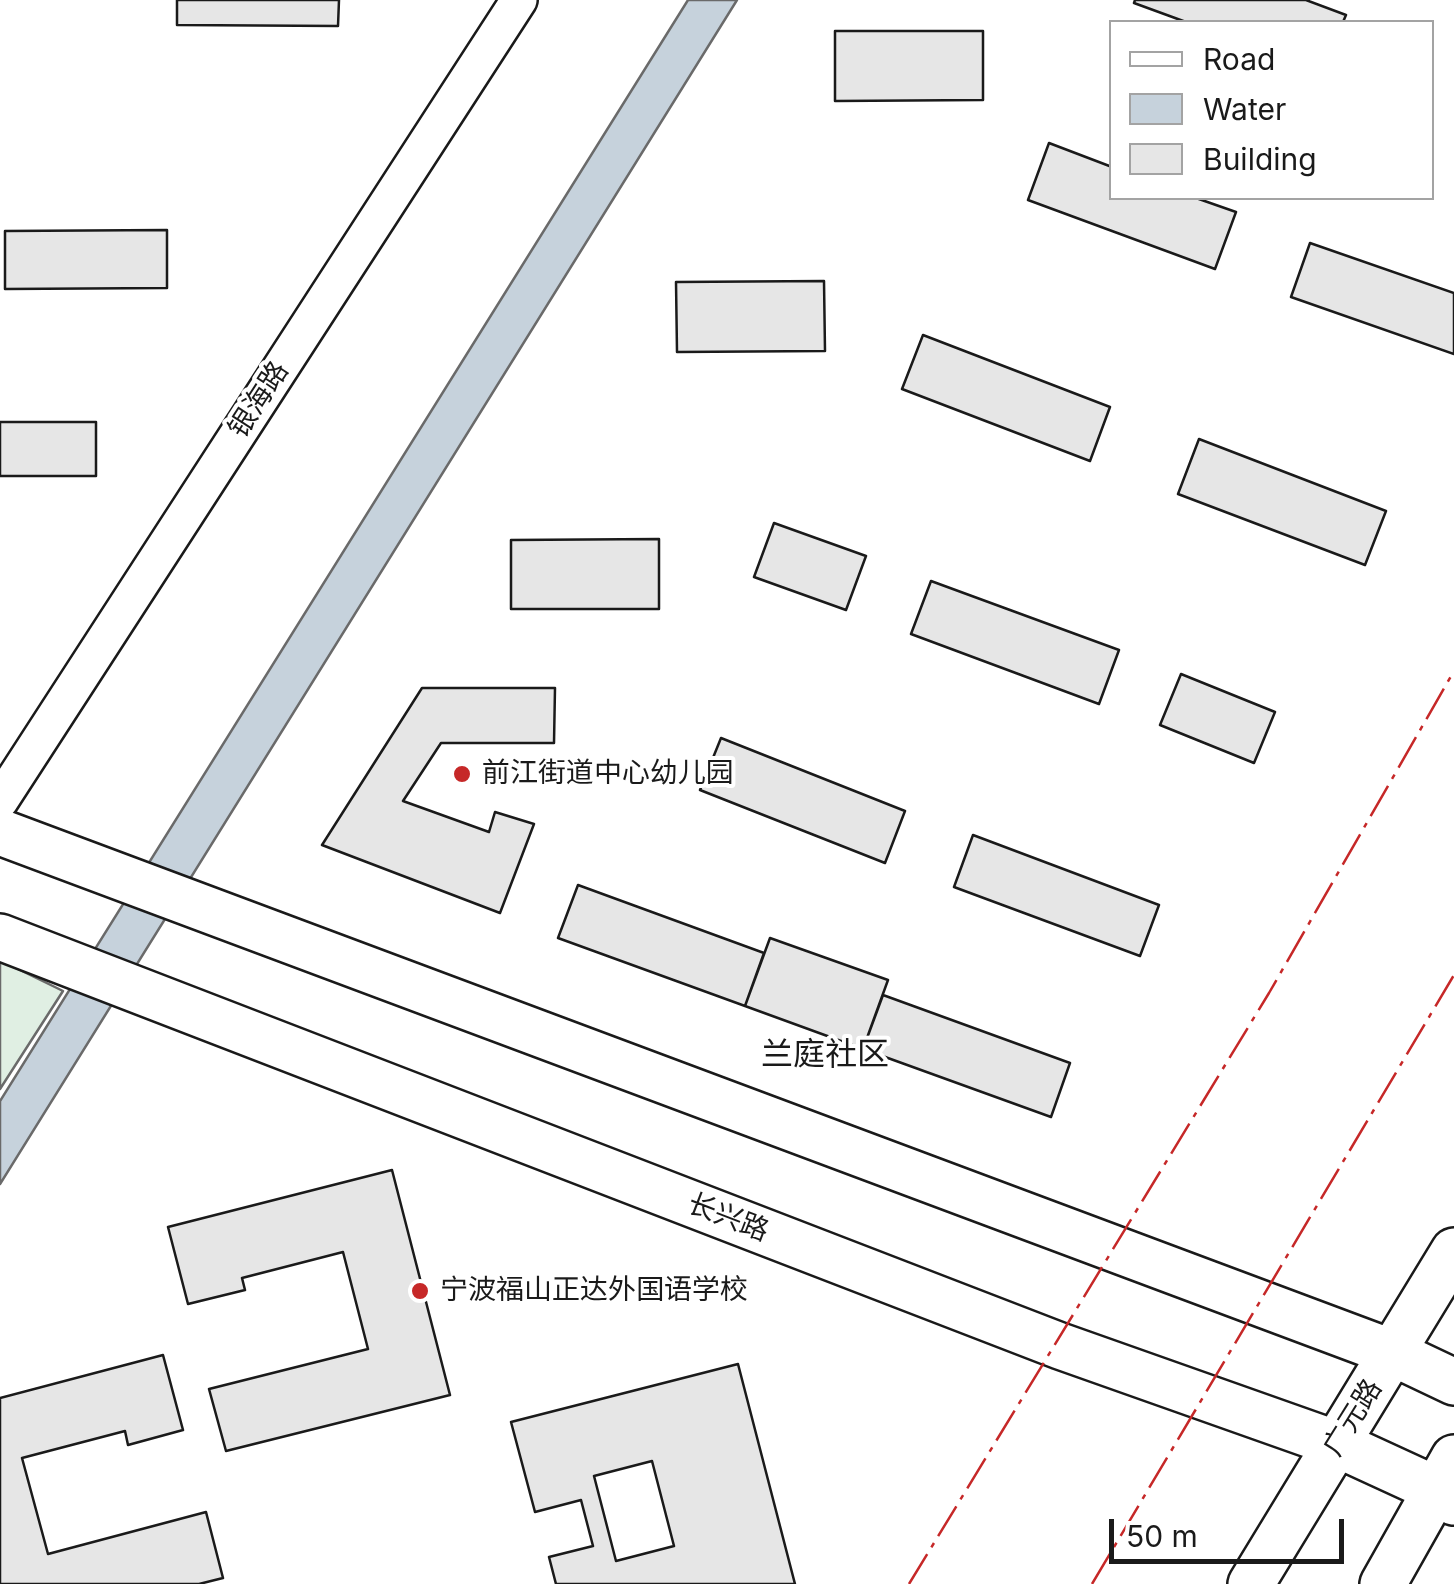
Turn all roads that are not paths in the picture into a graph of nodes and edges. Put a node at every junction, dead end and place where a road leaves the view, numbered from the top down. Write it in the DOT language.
graph roads {
  1 [pos="519,0"];
  2 [pos="0,801"];
  3 [pos="0,832"];
  4 [pos="0,937"];
  5 [pos="1454,1251"];
  6 [pos="1392,1353"];
  7 [pos="1454,1382"];
  8 [pos="1337,1444"];
  9 [pos="1448,1484"];
  10 [pos="1251,1584"];
  11 [pos="1383,1584"];
  1 -- 2 [label="street, 银海路"];
  3 -- 6 [label="main road"];
  4 -- 8 [label="main road, 长兴路"];
  5 -- 6 [label="main road, 广元路"];
  6 -- 7 [label="main road"];
  6 -- 8 [label="main road, 广元路"];
  8 -- 9 [label="main road, 长兴路"];
  8 -- 10 [label="main road, 广元路"];
  9 -- 11 [label="main road"];
}
